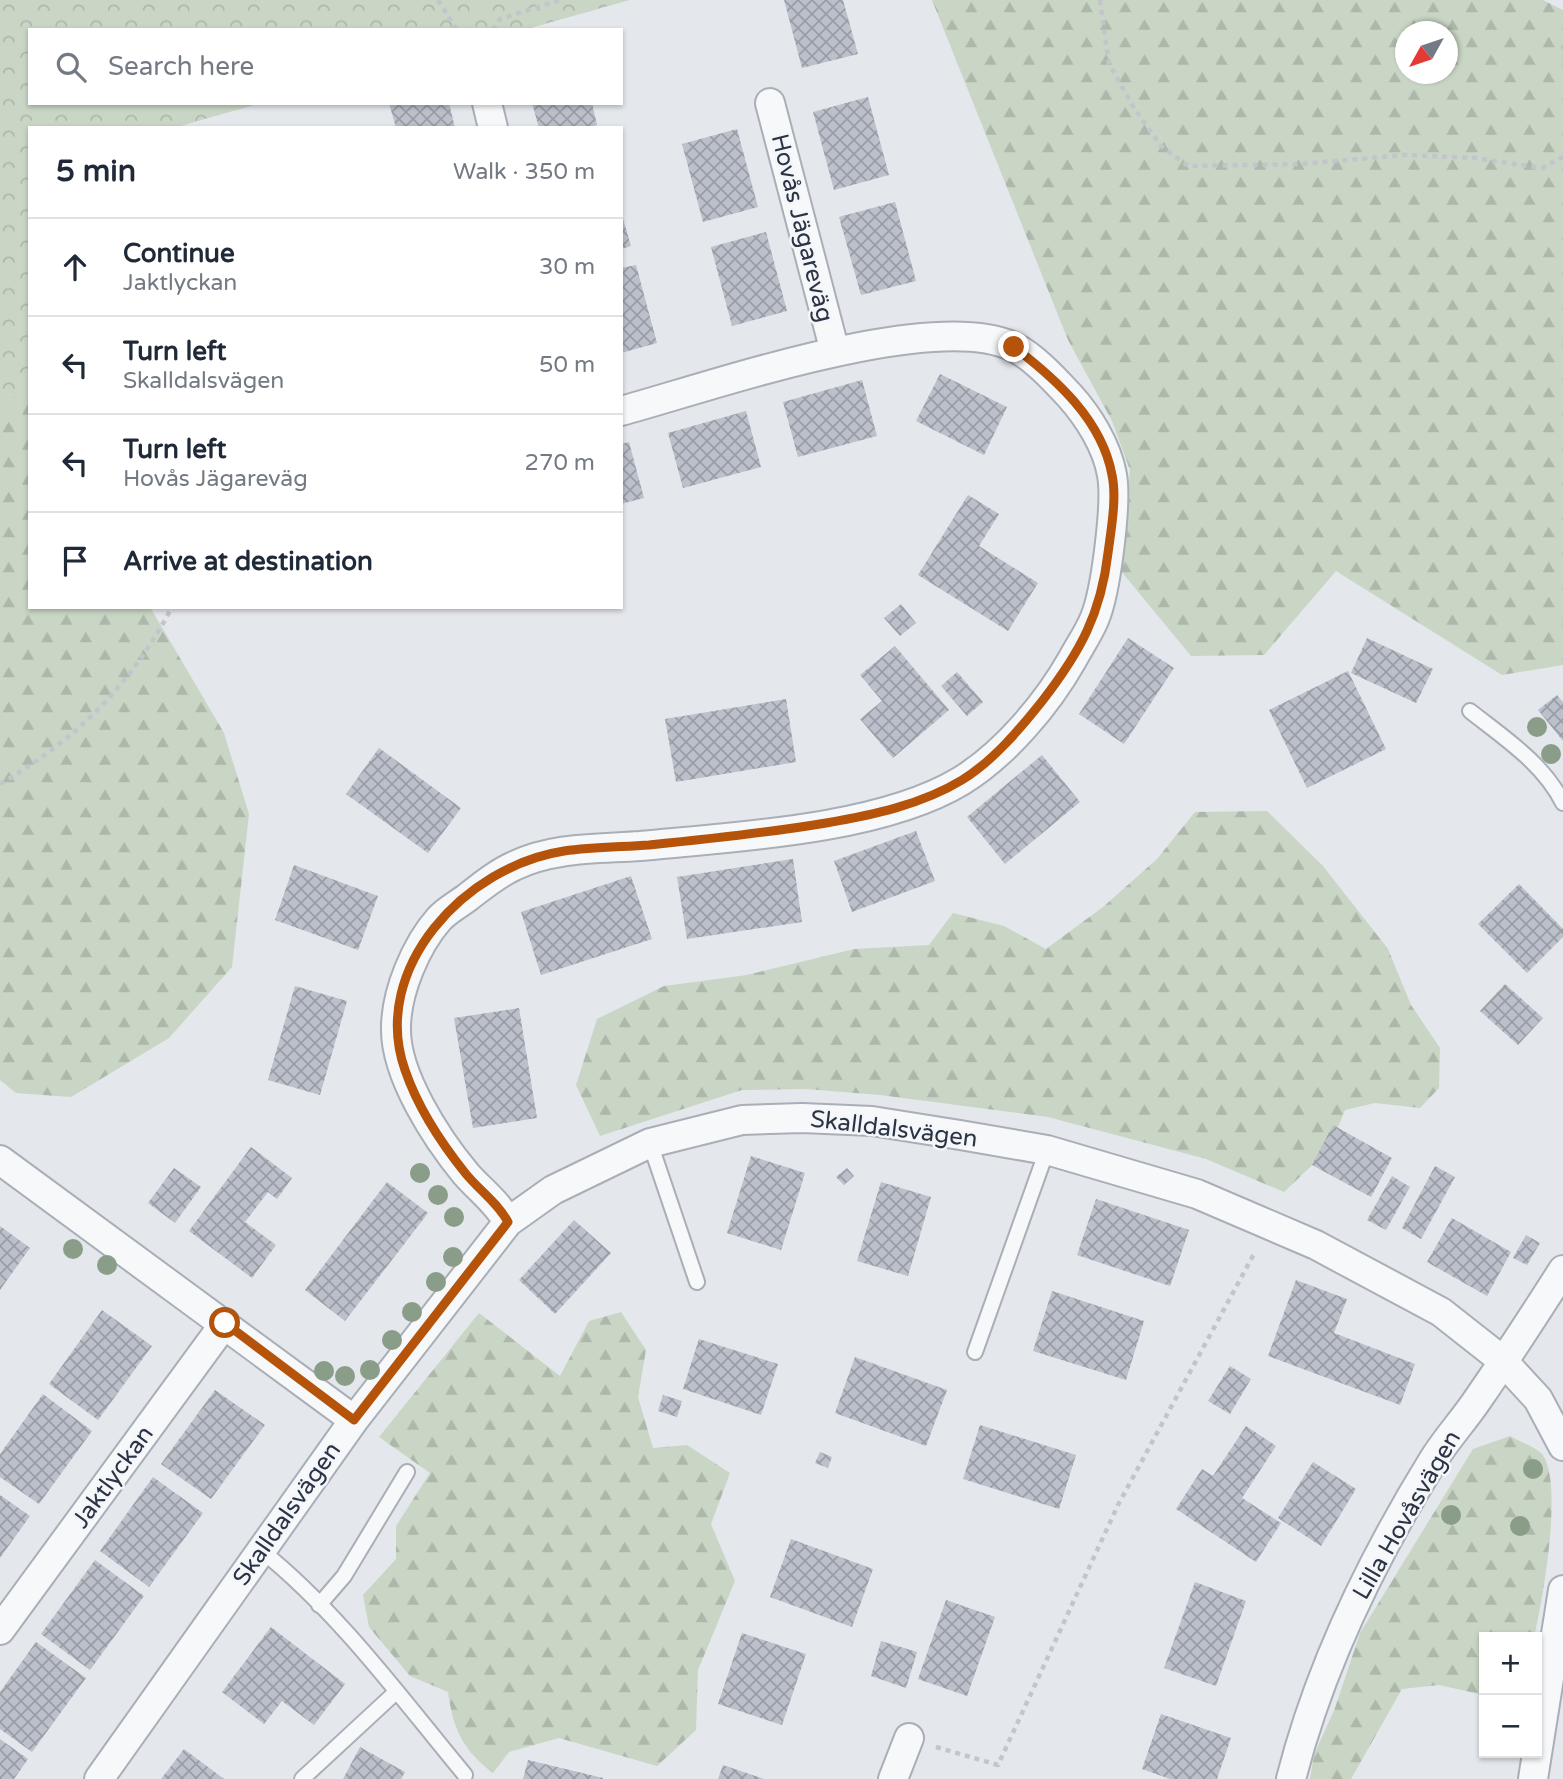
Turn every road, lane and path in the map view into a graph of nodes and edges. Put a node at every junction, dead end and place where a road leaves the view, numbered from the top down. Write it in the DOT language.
graph roads {
  1 [pos="439,0"];
  2 [pos="560,0"];
  3 [pos="1100,0"];
  4 [pos="456,28"];
  5 [pos="494,28"];
  6 [pos="1563,45"];
  7 [pos="1563,55"];
  8 [pos="770,103"];
  9 [pos="488,105"];
  10 [pos="493,126"];
  11 [pos="1563,157"];
  12 [pos="835,352"];
  13 [pos="623,410"];
  14 [pos="172,609"];
  15 [pos="1470,711"];
  16 [pos="0,784"];
  17 [pos="1563,803"];
  18 [pos="650,1143"];
  19 [pos="1047,1150"];
  20 [pos="0,1160"];
  21 [pos="508,1222"];
  22 [pos="1270,1224"];
  23 [pos="1563,1270"];
  24 [pos="697,1282"];
  25 [pos="225,1323"];
  26 [pos="975,1352"];
  27 [pos="1502,1360"];
  28 [pos="354,1420"];
  29 [pos="1563,1446"];
  30 [pos="407,1472"];
  31 [pos="262,1551"];
  32 [pos="1563,1590"];
  33 [pos="319,1605"];
  34 [pos="0,1630"];
  35 [pos="396,1692"];
  36 [pos="909,1738"];
  37 [pos="465,1775"];
  38 [pos="99,1779"];
  39 [pos="302,1779"];
  40 [pos="894,1779"];
  41 [pos="1291,1779"];
  42 [pos="1533,1779"];
  1 -- 4 [label="path"];
  2 -- 5 [label="path"];
  3 -- 11 [label="path"];
  6 -- 7 [label="path"];
  8 -- 12 [label="street, Hovås Jägareväg"];
  9 -- 10 [label="street"];
  12 -- 13 [label="street, Hovås Jägareväg"];
  12 -- 21 [label="street, Hovås Jägareväg"];
  14 -- 16 [label="path"];
  15 -- 17 [label="lane"];
  18 -- 19 [label="street, Skalldalsvägen"];
  18 -- 21 [label="street, Skalldalsvägen"];
  18 -- 24 [label="lane"];
  19 -- 22 [label="street, Skalldalsvägen"];
  19 -- 26 [label="lane"];
  20 -- 25 [label="street"];
  21 -- 28 [label="street, Skalldalsvägen"];
  22 -- 27 [label="street, Skalldalsvägen"];
  22 -- 36 [label="path"];
  23 -- 27 [label="street, Lilla Hovåsvägen"];
  25 -- 28 [label="street"];
  25 -- 34 [label="street, Jaktlyckan"];
  27 -- 29 [label="street, Skalldalsvägen"];
  27 -- 41 [label="street, Lilla Hovåsvägen"];
  28 -- 31 [label="street, Skalldalsvägen"];
  30 -- 33 [label="lane"];
  31 -- 33 [label="lane"];
  31 -- 38 [label="street, Skalldalsvägen"];
  32 -- 42 [label="street"];
  33 -- 35 [label="lane"];
  35 -- 37 [label="lane"];
  35 -- 39 [label="lane"];
  36 -- 40 [label="street"];
}
